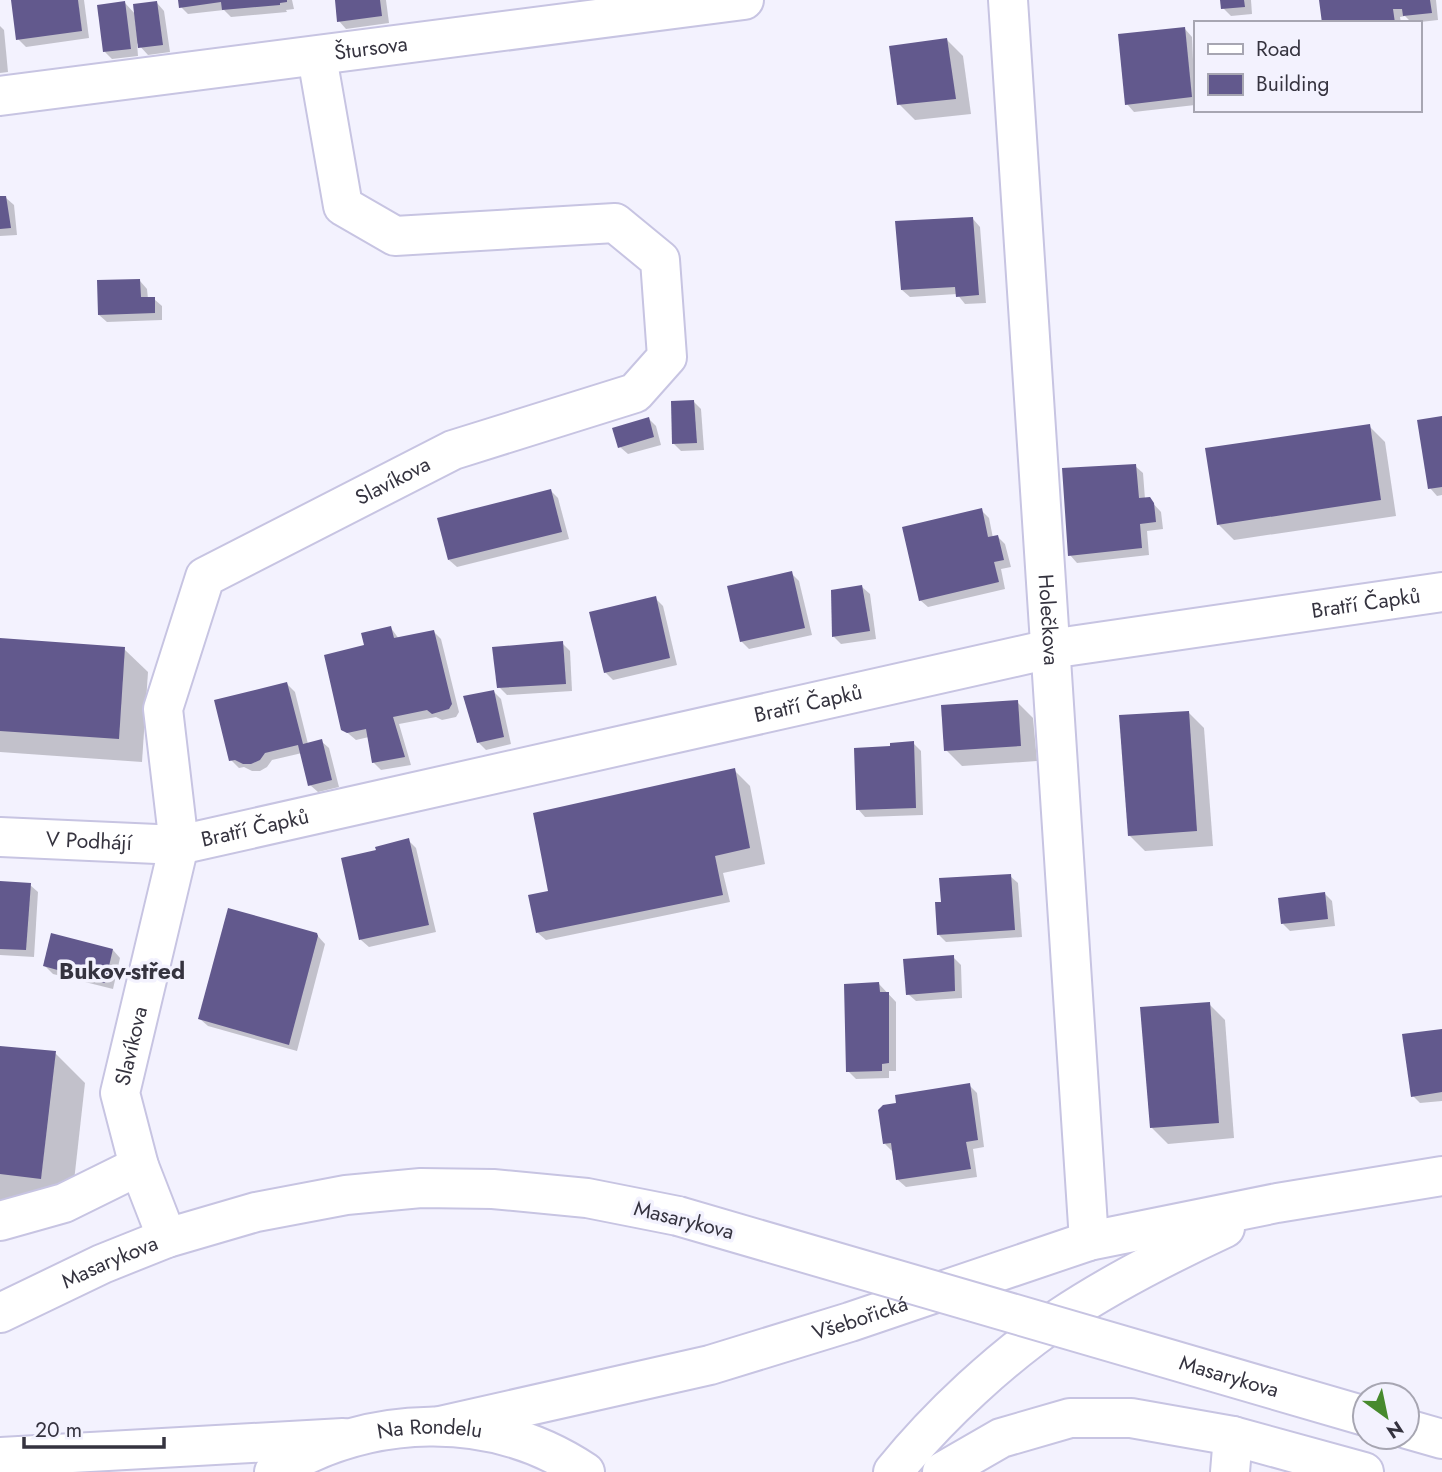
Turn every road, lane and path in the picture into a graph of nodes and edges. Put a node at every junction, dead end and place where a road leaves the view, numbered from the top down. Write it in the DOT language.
graph roads {
  1 [pos="744,0"];
  2 [pos="1008,0"];
  3 [pos="317,57"];
  4 [pos="0,96"];
  5 [pos="1442,592"];
  6 [pos="1050,649"];
  7 [pos="0,838"];
  8 [pos="179,845"];
  9 [pos="139,1166"];
  10 [pos="1442,1176"];
  11 [pos="1277,1203"];
  12 [pos="0,1221"];
  13 [pos="167,1238"];
  14 [pos="1089,1241"];
  15 [pos="0,1313"];
  16 [pos="1351,1412"];
  17 [pos="440,1426"];
  18 [pos="1421,1433"];
  19 [pos="345,1438"];
  20 [pos="1442,1439"];
  21 [pos="1231,1454"];
  22 [pos="0,1457"];
  23 [pos="274,1472"];
  24 [pos="585,1472"];
  25 [pos="893,1472"];
  26 [pos="942,1472"];
  27 [pos="1364,1472"];
  1 -- 3 [label="street, Štursova"];
  2 -- 6 [label="street, Holečkova"];
  3 -- 4 [label="street, Štursova"];
  3 -- 8 [label="street, Slavíkova"];
  5 -- 6 [label="street, Bratří Čapků"];
  6 -- 8 [label="street, Bratří Čapků"];
  6 -- 14 [label="street, Holečkova"];
  7 -- 8 [label="street, V Podhájí"];
  8 -- 9 [label="street, Slavíkova"];
  9 -- 12 [label="street"];
  9 -- 13 [label="street, Slavíkova"];
  10 -- 11 [label="street, Všebořická"];
  11 -- 14 [label="street, Všebořická"];
  11 -- 25 [label="street, Všebořická"];
  13 -- 15 [label="street, Masarykova"];
  13 -- 16 [label="street, Masarykova, bridge"];
  14 -- 17 [label="street, Všebořická"];
  17 -- 19 [label="street, Na Rondelu"];
  17 -- 24 [label="street, Na Rondelu"];
  18 -- 20 [label="street"];
  19 -- 22 [label="street"];
  19 -- 23 [label="street, Na Rondelu"];
  21 -- 26 [label="street"];
  21 -- 27 [label="street"];
}
